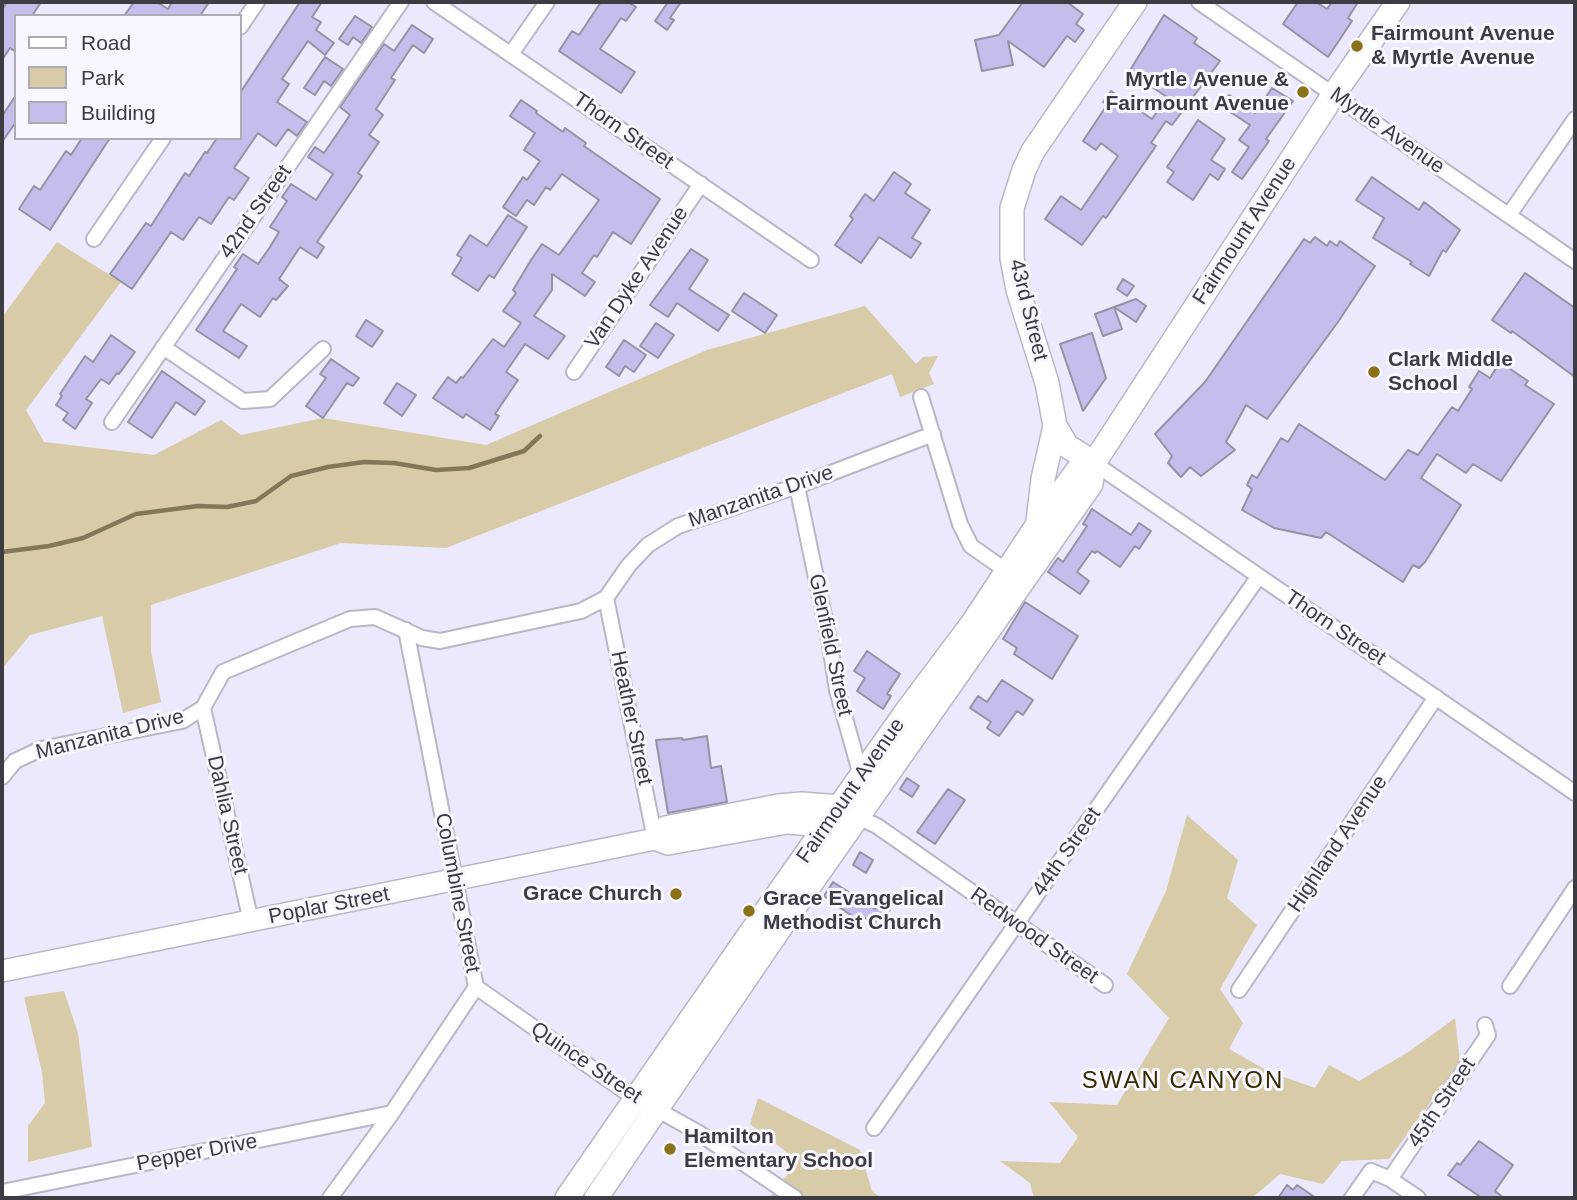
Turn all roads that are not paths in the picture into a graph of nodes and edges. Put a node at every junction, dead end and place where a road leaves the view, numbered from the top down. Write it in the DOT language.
graph roads {
  1 [pos="257,2"];
  2 [pos="401,2"];
  3 [pos="435,2"];
  4 [pos="547,2"];
  5 [pos="1135,2"];
  6 [pos="1199,2"];
  7 [pos="1398,2"];
  8 [pos="242,24"];
  9 [pos="511,54"];
  10 [pos="1334,94"];
  11 [pos="1575,119"];
  12 [pos="162,140"];
  13 [pos="701,184"];
  14 [pos="1509,215"];
  15 [pos="94,239"];
  16 [pos="811,260"];
  17 [pos="1575,261"];
  18 [pos="163,347"];
  19 [pos="323,349"];
  20 [pos="574,372"];
  21 [pos="921,397"];
  22 [pos="112,422"];
  23 [pos="1055,426"];
  24 [pos="933,434"];
  25 [pos="1094,463"];
  26 [pos="797,486"];
  27 [pos="1038,524"];
  28 [pos="1008,572"];
  29 [pos="1259,576"];
  30 [pos="606,598"];
  31 [pos="406,630"];
  32 [pos="1436,697"];
  33 [pos="203,708"];
  34 [pos="2,777"];
  35 [pos="862,778"];
  36 [pos="1575,793"];
  37 [pos="855,809"];
  38 [pos="826,826"];
  39 [pos="655,839"];
  40 [pos="454,881"];
  41 [pos="1575,888"];
  42 [pos="251,922"];
  43 [pos="1017,924"];
  44 [pos="2,971"];
  45 [pos="1105,985"];
  46 [pos="1510,986"];
  47 [pos="476,987"];
  48 [pos="1240,990"];
  49 [pos="1485,1024"];
  50 [pos="636,1098"];
  51 [pos="657,1110"];
  52 [pos="392,1113"];
  53 [pos="874,1128"];
  54 [pos="1391,1179"];
  55 [pos="2,1192"];
  56 [pos="330,1198"];
  57 [pos="567,1198"];
  58 [pos="596,1198"];
  59 [pos="795,1198"];
  60 [pos="1352,1198"];
  61 [pos="1418,1198"];
  1 -- 8 [label="street"];
  2 -- 18 [label="street, 42nd Street"];
  3 -- 9 [label="street, Thorn Street"];
  4 -- 9 [label="street"];
  5 -- 23 [label="main road, 43rd Street"];
  6 -- 10 [label="street, Myrtle Avenue"];
  7 -- 10 [label="main road, Fairmount Avenue"];
  9 -- 13 [label="street, Thorn Street"];
  10 -- 14 [label="street, Myrtle Avenue"];
  10 -- 25 [label="main road, Fairmount Avenue"];
  11 -- 14 [label="street"];
  12 -- 15 [label="street"];
  13 -- 16 [label="street, Thorn Street"];
  13 -- 20 [label="street, Van Dyke Avenue"];
  14 -- 17 [label="street, Myrtle Avenue"];
  18 -- 19 [label="street"];
  18 -- 22 [label="street, 42nd Street"];
  21 -- 24 [label="street"];
  23 -- 25 [label="main road"];
  23 -- 27 [label="main road, 43rd Street"];
  24 -- 26 [label="street, Manzanita Drive"];
  24 -- 28 [label="street"];
  25 -- 27 [label="main road, Fairmount Avenue"];
  25 -- 29 [label="street, Thorn Street"];
  25 -- 37 [label="main road, Fairmount Avenue"];
  26 -- 30 [label="street, Manzanita Drive"];
  26 -- 35 [label="street, Glenfield Street"];
  27 -- 28 [label="main road, Fairmount Avenue"];
  28 -- 35 [label="main road, Fairmount Avenue"];
  29 -- 32 [label="street, Thorn Street"];
  29 -- 43 [label="street, 44th Street"];
  30 -- 31 [label="street, Manzanita Drive"];
  30 -- 39 [label="street, Heather Street"];
  31 -- 33 [label="street, Manzanita Drive"];
  31 -- 40 [label="street, Columbine Street"];
  32 -- 36 [label="street, Thorn Street"];
  32 -- 48 [label="street, Highland Avenue"];
  33 -- 34 [label="street, Manzanita Drive"];
  33 -- 42 [label="street, Dahlia Street"];
  35 -- 37 [label="main road, Fairmount Avenue"];
  37 -- 38 [label="main road, Fairmount Avenue"];
  37 -- 39 [label="street, Poplar Street"];
  37 -- 43 [label="street, Redwood Street"];
  37 -- 51 [label="main road, Fairmount Avenue"];
  38 -- 39 [label="street, Poplar Street"];
  38 -- 50 [label="main road, Fairmount Avenue"];
  39 -- 40 [label="street, Poplar Street"];
  40 -- 42 [label="street, Poplar Street"];
  40 -- 47 [label="street, Columbine Street"];
  41 -- 46 [label="street"];
  42 -- 44 [label="street, Poplar Street"];
  43 -- 45 [label="street, Redwood Street"];
  43 -- 53 [label="street, 44th Street"];
  47 -- 50 [label="street, Quince Street"];
  47 -- 52 [label="street, Columbine Street"];
  49 -- 54 [label="street, 45th Street"];
  50 -- 51 [label="street, Quince Street"];
  50 -- 57 [label="main road, Fairmount Avenue"];
  51 -- 58 [label="main road, Fairmount Avenue"];
  51 -- 59 [label="street, Quince Street"];
  52 -- 55 [label="street, Pepper Drive"];
  52 -- 56 [label="street, Columbine Street"];
  54 -- 60 [label="street"];
  54 -- 61 [label="street"];
}
